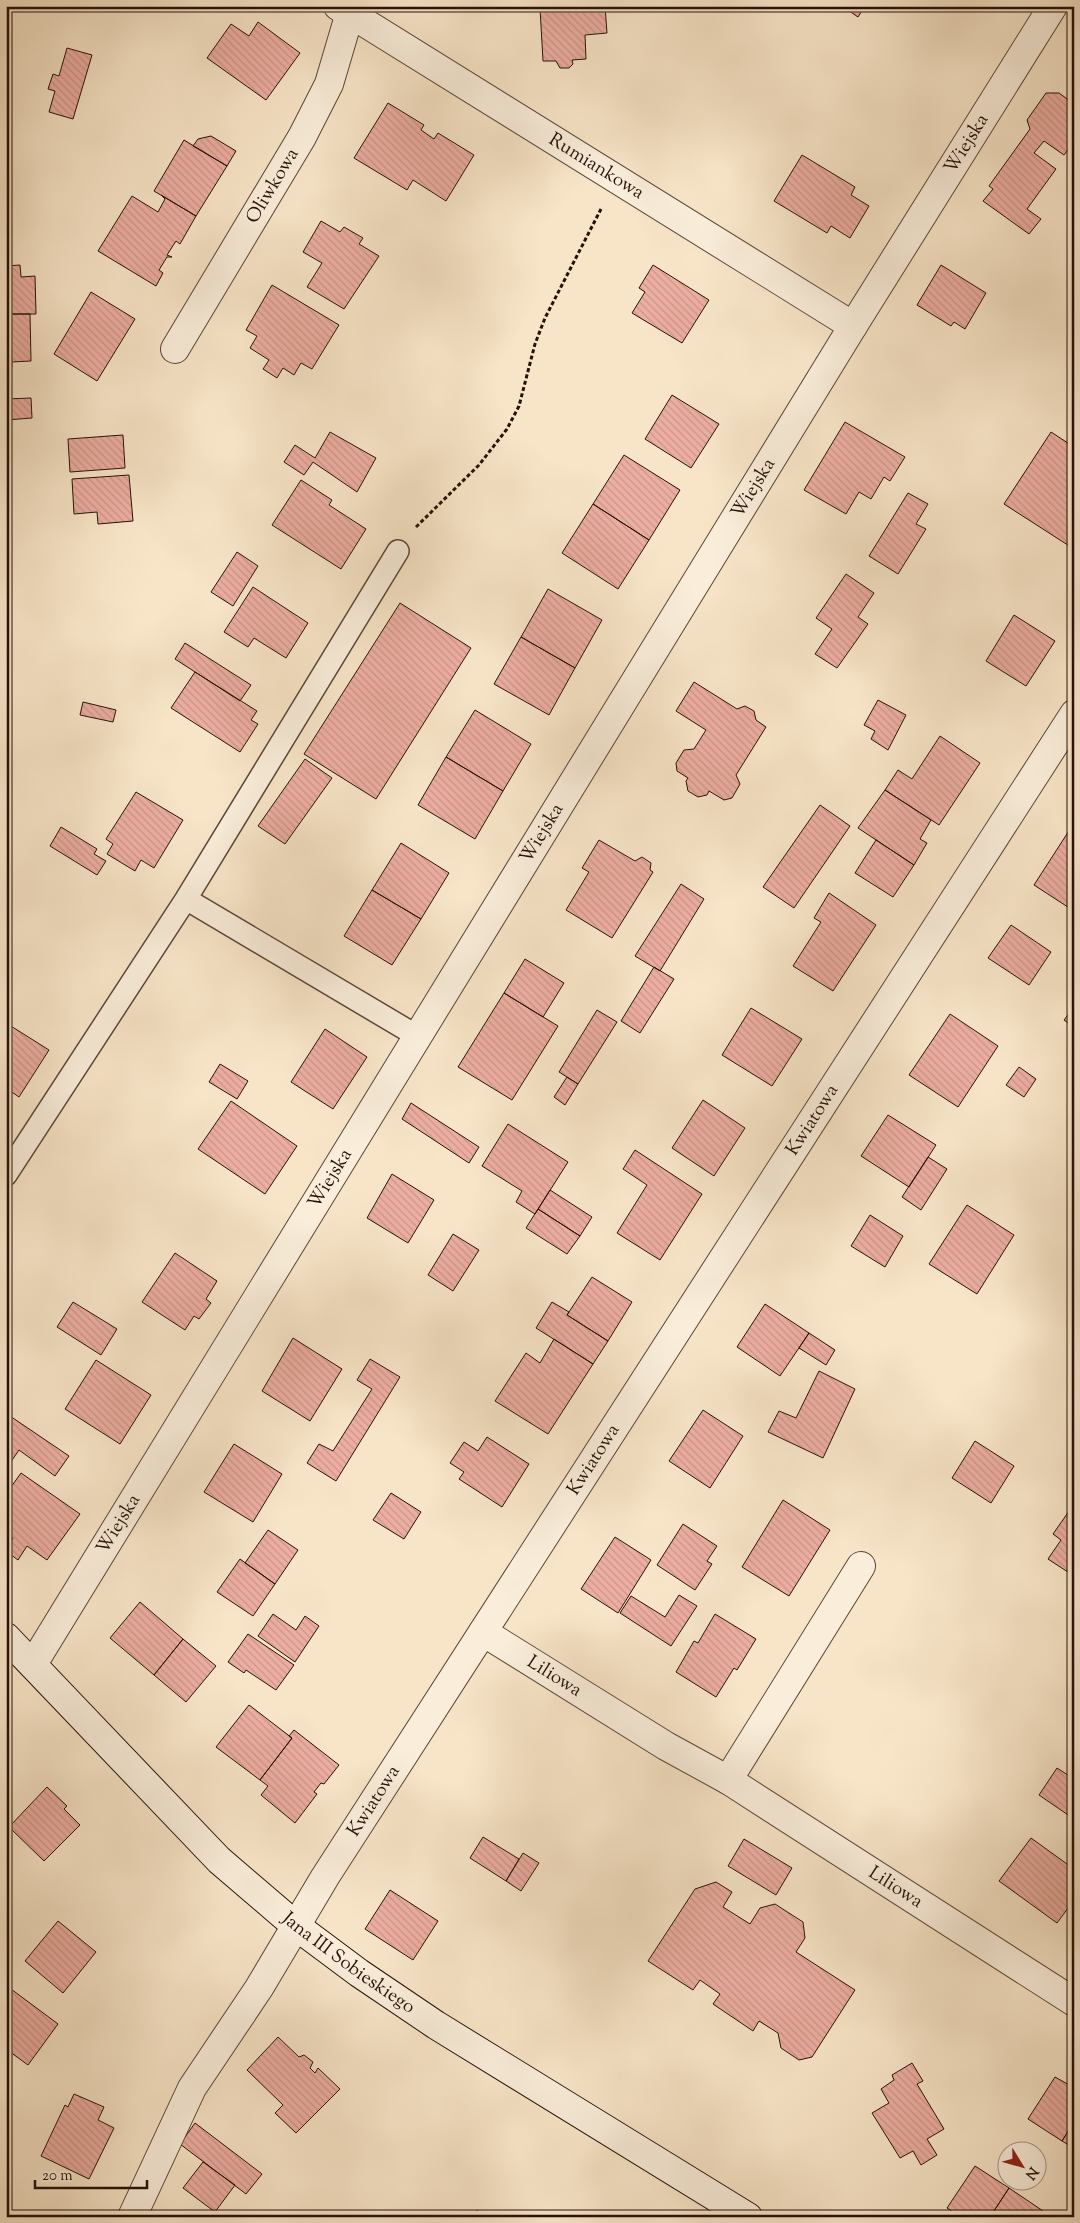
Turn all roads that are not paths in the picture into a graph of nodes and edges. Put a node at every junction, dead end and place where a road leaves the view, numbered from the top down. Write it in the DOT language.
graph roads {
  1 [pos="1053,6"];
  2 [pos="347,9"];
  3 [pos="853,326"];
  4 [pos="175,349"];
  5 [pos="398,551"];
  6 [pos="1071,725"];
  7 [pos="186,899"];
  8 [pos="417,1036"];
  9 [pos="6,1174"];
  10 [pos="861,1566"];
  11 [pos="483,1632"];
  12 [pos="6,1636"];
  13 [pos="33,1664"];
  14 [pos="728,1780"];
  15 [pos="296,1926"];
  16 [pos="1070,1991"];
  17 [pos="740,2215"];
  18 [pos="132,2217"];
  1 -- 3 [label="street, Wiejska"];
  2 -- 3 [label="street, Rumiankowa"];
  2 -- 4 [label="street, Oliwkowa"];
  3 -- 8 [label="street, Wiejska"];
  5 -- 7 [label="lane"];
  6 -- 11 [label="street, Kwiatowa"];
  7 -- 8 [label="lane"];
  7 -- 9 [label="lane"];
  8 -- 13 [label="street, Wiejska"];
  10 -- 14 [label="street"];
  11 -- 14 [label="street, Liliowa"];
  11 -- 15 [label="street, Kwiatowa"];
  12 -- 13 [label="street, Jana III Sobieskiego"];
  13 -- 15 [label="street, Jana III Sobieskiego"];
  14 -- 16 [label="street, Liliowa"];
  15 -- 17 [label="street, Jana III Sobieskiego"];
  15 -- 18 [label="street, Kwiatowa"];
}
